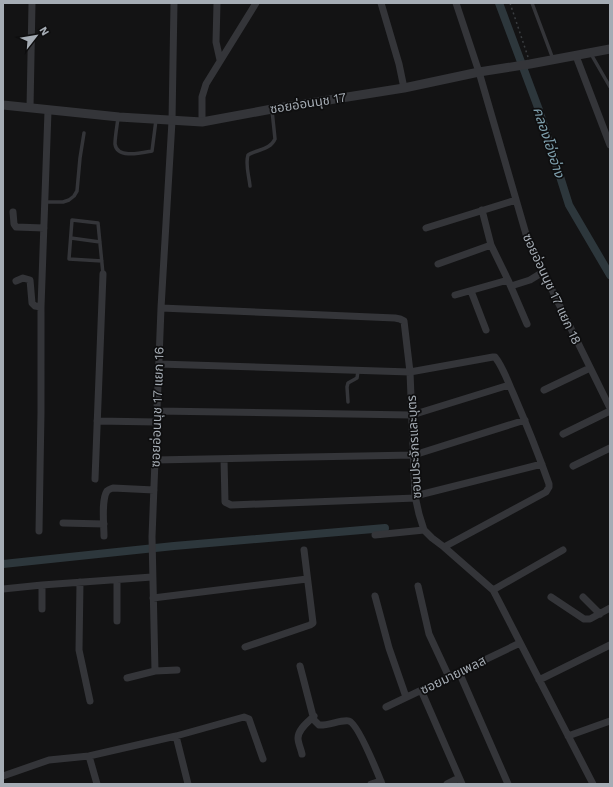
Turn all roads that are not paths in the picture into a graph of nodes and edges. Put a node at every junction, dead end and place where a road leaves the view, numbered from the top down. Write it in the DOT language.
graph roads {
  1 [pos="32,3"];
  2 [pos="174,3"];
  3 [pos="217,3"];
  4 [pos="256,3"];
  5 [pos="381,3"];
  6 [pos="456,3"];
  7 [pos="532,3"];
  8 [pos="610,49"];
  9 [pos="591,53"];
  10 [pos="576,56"];
  11 [pos="220,60"];
  12 [pos="553,60"];
  13 [pos="479,72"];
  14 [pos="610,87"];
  15 [pos="404,88"];
  16 [pos="3,105"];
  17 [pos="30,108"];
  18 [pos="272,109"];
  19 [pos="48,110"];
  20 [pos="118,117"];
  21 [pos="156,120"];
  22 [pos="172,121"];
  23 [pos="202,122"];
  24 [pos="84,133"];
  25 [pos="610,145"];
  26 [pos="250,186"];
  27 [pos="516,200"];
  28 [pos="45,202"];
  29 [pos="482,210"];
  30 [pos="13,212"];
  31 [pos="44,228"];
  32 [pos="426,228"];
  33 [pos="71,238"];
  34 [pos="100,242"];
  35 [pos="490,245"];
  36 [pos="102,261"];
  37 [pos="438,264"];
  38 [pos="543,272"];
  39 [pos="103,274"];
  40 [pos="16,281"];
  41 [pos="510,283"];
  42 [pos="471,291"];
  43 [pos="455,295"];
  44 [pos="41,307"];
  45 [pos="161,308"];
  46 [pos="527,324"];
  47 [pos="486,330"];
  48 [pos="159,364"];
  49 [pos="590,368"];
  50 [pos="358,371"];
  51 [pos="410,372"];
  52 [pos="509,385"];
  53 [pos="544,390"];
  54 [pos="348,402"];
  55 [pos="610,410"];
  56 [pos="157,411"];
  57 [pos="412,415"];
  58 [pos="525,420"];
  59 [pos="97,421"];
  60 [pos="157,422"];
  61 [pos="563,434"];
  62 [pos="610,449"];
  63 [pos="414,455"];
  64 [pos="224,459"];
  65 [pos="155,460"];
  66 [pos="542,464"];
  67 [pos="573,466"];
  68 [pos="95,479"];
  69 [pos="154,490"];
  70 [pos="416,497"];
  71 [pos="64,523"];
  72 [pos="104,524"];
  73 [pos="424,530"];
  74 [pos="39,531"];
  75 [pos="375,535"];
  76 [pos="104,536"];
  77 [pos="444,547"];
  78 [pos="304,550"];
  79 [pos="563,550"];
  80 [pos="152,577"];
  81 [pos="307,579"];
  82 [pos="117,580"];
  83 [pos="80,582"];
  84 [pos="42,585"];
  85 [pos="418,586"];
  86 [pos="3,589"];
  87 [pos="493,590"];
  88 [pos="375,596"];
  89 [pos="551,597"];
  90 [pos="583,597"];
  91 [pos="153,598"];
  92 [pos="610,608"];
  93 [pos="42,609"];
  94 [pos="600,614"];
  95 [pos="118,620"];
  96 [pos="520,643"];
  97 [pos="610,645"];
  98 [pos="245,647"];
  99 [pos="300,666"];
  100 [pos="178,670"];
  101 [pos="156,671"];
  102 [pos="459,672"];
  103 [pos="449,677"];
  104 [pos="127,678"];
  105 [pos="539,680"];
  106 [pos="421,690"];
  107 [pos="406,697"];
  108 [pos="90,701"];
  109 [pos="386,707"];
  110 [pos="314,716"];
  111 [pos="610,721"];
  112 [pos="176,736"];
  113 [pos="568,736"];
  114 [pos="302,754"];
  115 [pos="89,756"];
  116 [pos="263,760"];
  117 [pos="3,776"];
  118 [pos="461,781"];
  119 [pos="381,783"];
  120 [pos="97,784"];
  121 [pos="188,784"];
  122 [pos="371,784"];
  123 [pos="447,784"];
  124 [pos="508,784"];
  125 [pos="593,784"];
  1 -- 17 [label="street"];
  2 -- 22 [label="street, ซอยอ่อนนุช 17 แยก 16"];
  3 -- 11 [label="street"];
  4 -- 11 [label="street"];
  5 -- 15 [label="street"];
  6 -- 13 [label="street, ซอยอ่อนนุช 17 แยก 18"];
  7 -- 12 [label="lane"];
  8 -- 9 [label="street, ซอยอ่อนนุช 17"];
  9 -- 10 [label="street, ซอยอ่อนนุช 17"];
  9 -- 14 [label="lane"];
  10 -- 12 [label="street, ซอยอ่อนนุช 17"];
  10 -- 25 [label="street"];
  11 -- 23 [label="street"];
  12 -- 13 [label="street, ซอยอ่อนนุช 17"];
  13 -- 15 [label="street, ซอยอ่อนนุช 17"];
  13 -- 27 [label="street, ซอยอ่อนนุช 17 แยก 18"];
  15 -- 18 [label="street, ซอยอ่อนนุช 17"];
  16 -- 17 [label="street, ซอยอ่อนนุช 17"];
  17 -- 19 [label="street, ซอยอ่อนนุช 17"];
  18 -- 23 [label="street, ซอยอ่อนนุช 17"];
  18 -- 26 [label="lane"];
  19 -- 20 [label="street, ซอยอ่อนนุช 17"];
  19 -- 28 [label="street"];
  20 -- 21 [label="street, ซอยอ่อนนุช 17"];
  20 -- 21 [label="lane"];
  21 -- 22 [label="street, ซอยอ่อนนุช 17"];
  22 -- 23 [label="street, ซอยอ่อนนุช 17"];
  22 -- 45 [label="street, ซอยอ่อนนุช 17 แยก 16"];
  24 -- 28 [label="lane"];
  27 -- 29 [label="street"];
  27 -- 38 [label="street, ซอยอ่อนนุช 17 แยก 18"];
  28 -- 31 [label="street"];
  29 -- 32 [label="street"];
  29 -- 35 [label="street"];
  30 -- 31 [label="street"];
  31 -- 44 [label="street"];
  33 -- 34 [label="lane"];
  33 -- 34 [label="lane"];
  33 -- 36 [label="lane"];
  34 -- 36 [label="lane"];
  35 -- 37 [label="street"];
  35 -- 41 [label="street"];
  36 -- 39 [label="lane"];
  38 -- 41 [label="street"];
  38 -- 49 [label="street, ซอยอ่อนนุช 17 แยก 18"];
  39 -- 59 [label="street"];
  40 -- 44 [label="street"];
  41 -- 42 [label="street"];
  41 -- 46 [label="street"];
  42 -- 43 [label="street"];
  42 -- 47 [label="street"];
  44 -- 74 [label="street"];
  45 -- 48 [label="street, ซอยอ่อนนุช 17 แยก 16"];
  45 -- 51 [label="street, ซอนประจักรและบุตร"];
  48 -- 50 [label="street"];
  48 -- 56 [label="street, ซอยอ่อนนุช 17 แยก 16"];
  49 -- 53 [label="street"];
  49 -- 55 [label="street, ซอยอ่อนนุช 17 แยก 18"];
  50 -- 51 [label="street"];
  50 -- 54 [label="lane"];
  51 -- 52 [label="street"];
  51 -- 57 [label="street, ซอนประจักรและบุตร"];
  52 -- 57 [label="street"];
  52 -- 58 [label="street"];
  55 -- 61 [label="street"];
  56 -- 57 [label="street"];
  56 -- 60 [label="street, ซอยอ่อนนุช 17 แยก 16"];
  57 -- 63 [label="street, ซอนประจักรและบุตร"];
  58 -- 63 [label="street"];
  58 -- 66 [label="street"];
  59 -- 60 [label="street"];
  59 -- 68 [label="street"];
  60 -- 65 [label="street, ซอยอ่อนนุช 17 แยก 16"];
  62 -- 67 [label="street"];
  63 -- 64 [label="street"];
  63 -- 70 [label="street, ซอนประจักรและบุตร"];
  64 -- 65 [label="street"];
  64 -- 70 [label="street"];
  65 -- 69 [label="street, ซอยอ่อนนุช 17 แยก 16"];
  66 -- 70 [label="street"];
  66 -- 77 [label="street"];
  69 -- 72 [label="street"];
  69 -- 80 [label="street, ซอยอ่อนนุช 17 แยก 16"];
  70 -- 73 [label="street, ซอนประจักรและบุตร"];
  71 -- 72 [label="street"];
  72 -- 76 [label="street"];
  73 -- 75 [label="street"];
  73 -- 77 [label="street"];
  77 -- 87 [label="street"];
  78 -- 81 [label="street"];
  79 -- 87 [label="street"];
  80 -- 82 [label="street"];
  80 -- 91 [label="street, ซอยอ่อนนุช 17 แยก 16"];
  81 -- 91 [label="street"];
  81 -- 98 [label="street"];
  82 -- 83 [label="street"];
  82 -- 95 [label="street"];
  83 -- 84 [label="street"];
  83 -- 108 [label="street"];
  84 -- 86 [label="street"];
  84 -- 93 [label="street"];
  85 -- 103 [label="street"];
  87 -- 96 [label="street"];
  88 -- 107 [label="street"];
  89 -- 94 [label="street"];
  90 -- 94 [label="street"];
  91 -- 101 [label="street, ซอยอ่อนนุช 17 แยก 16"];
  92 -- 94 [label="street"];
  96 -- 102 [label="street, ซอยมายเพลส"];
  96 -- 105 [label="street"];
  97 -- 105 [label="street"];
  99 -- 110 [label="street"];
  100 -- 101 [label="street"];
  101 -- 104 [label="street"];
  102 -- 103 [label="street, ซอยมายเพลส"];
  102 -- 124 [label="street"];
  103 -- 106 [label="street, ซอยมายเพลส"];
  105 -- 113 [label="street"];
  106 -- 107 [label="street, ซอยมายเพลส"];
  106 -- 118 [label="street"];
  107 -- 109 [label="street, ซอยมายเพลส"];
  110 -- 114 [label="street"];
  110 -- 119 [label="street"];
  111 -- 113 [label="street"];
  112 -- 115 [label="street"];
  112 -- 116 [label="street"];
  112 -- 121 [label="street"];
  113 -- 125 [label="street"];
  115 -- 117 [label="street"];
  115 -- 120 [label="street"];
  118 -- 123 [label="street"];
  119 -- 122 [label="street"];
}
